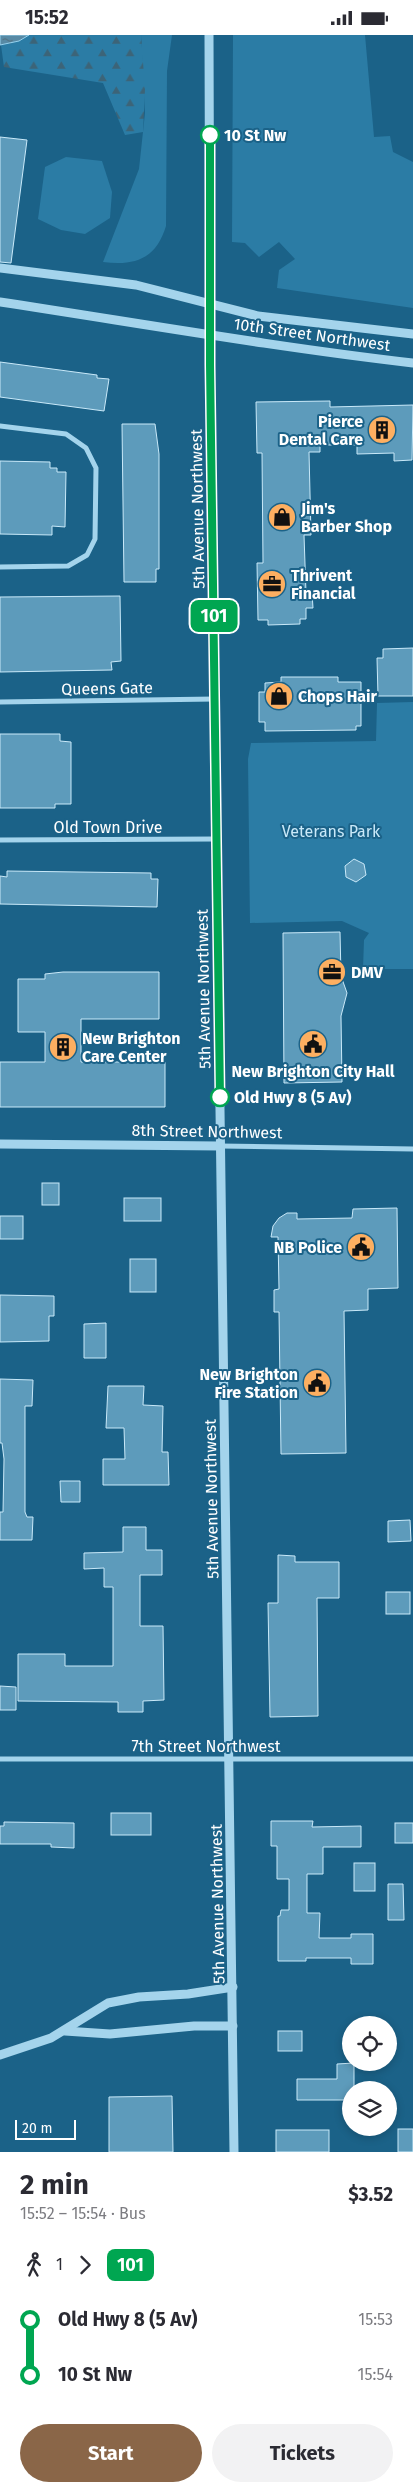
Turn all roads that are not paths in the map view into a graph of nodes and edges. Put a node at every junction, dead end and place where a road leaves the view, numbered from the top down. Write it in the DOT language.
graph roads {
  1 [pos="210,35"];
  2 [pos="0,268"];
  3 [pos="0,302"];
  4 [pos="210,304"];
  5 [pos="210,334"];
  6 [pos="413,334"];
  7 [pos="413,363"];
  8 [pos="0,426"];
  9 [pos="0,567"];
  10 [pos="214,699"];
  11 [pos="0,702"];
  12 [pos="216,839"];
  13 [pos="0,840"];
  14 [pos="0,1144"];
  15 [pos="220,1146"];
  16 [pos="413,1149"];
  17 [pos="230,1758"];
  18 [pos="0,1759"];
  19 [pos="413,1759"];
  20 [pos="233,1987"];
  21 [pos="233,2026"];
  22 [pos="65,2031"];
  23 [pos="0,2055"];
  24 [pos="234,2152"];
  1 -- 4 [label="street, 5th Avenue Northwest"];
  2 -- 4 [label="street, 10th Street Northwest"];
  3 -- 5 [label="street, 10th Street Northwest"];
  4 -- 5 [label="street, 5th Avenue Northwest"];
  4 -- 6 [label="street, 10th Street Northwest"];
  5 -- 7 [label="street, 10th Street Northwest"];
  5 -- 10 [label="street, 5th Avenue Northwest"];
  8 -- 9 [label="street"];
  10 -- 11 [label="street, Queens Gate"];
  10 -- 12 [label="street, 5th Avenue Northwest"];
  12 -- 13 [label="street, Old Town Drive"];
  12 -- 15 [label="street, 5th Avenue Northwest"];
  14 -- 15 [label="street, 8th Street Northwest"];
  15 -- 16 [label="street, 8th Street Northwest"];
  15 -- 17 [label="street, 5th Avenue Northwest"];
  17 -- 18 [label="street, 7th Street Northwest"];
  17 -- 19 [label="street, 7th Street Northwest"];
  17 -- 20 [label="street, 5th Avenue Northwest"];
  20 -- 21 [label="street, 5th Avenue Northwest"];
  20 -- 22 [label="street"];
  21 -- 22 [label="street"];
  21 -- 24 [label="street, 5th Avenue Northwest"];
  22 -- 23 [label="street"];
}
